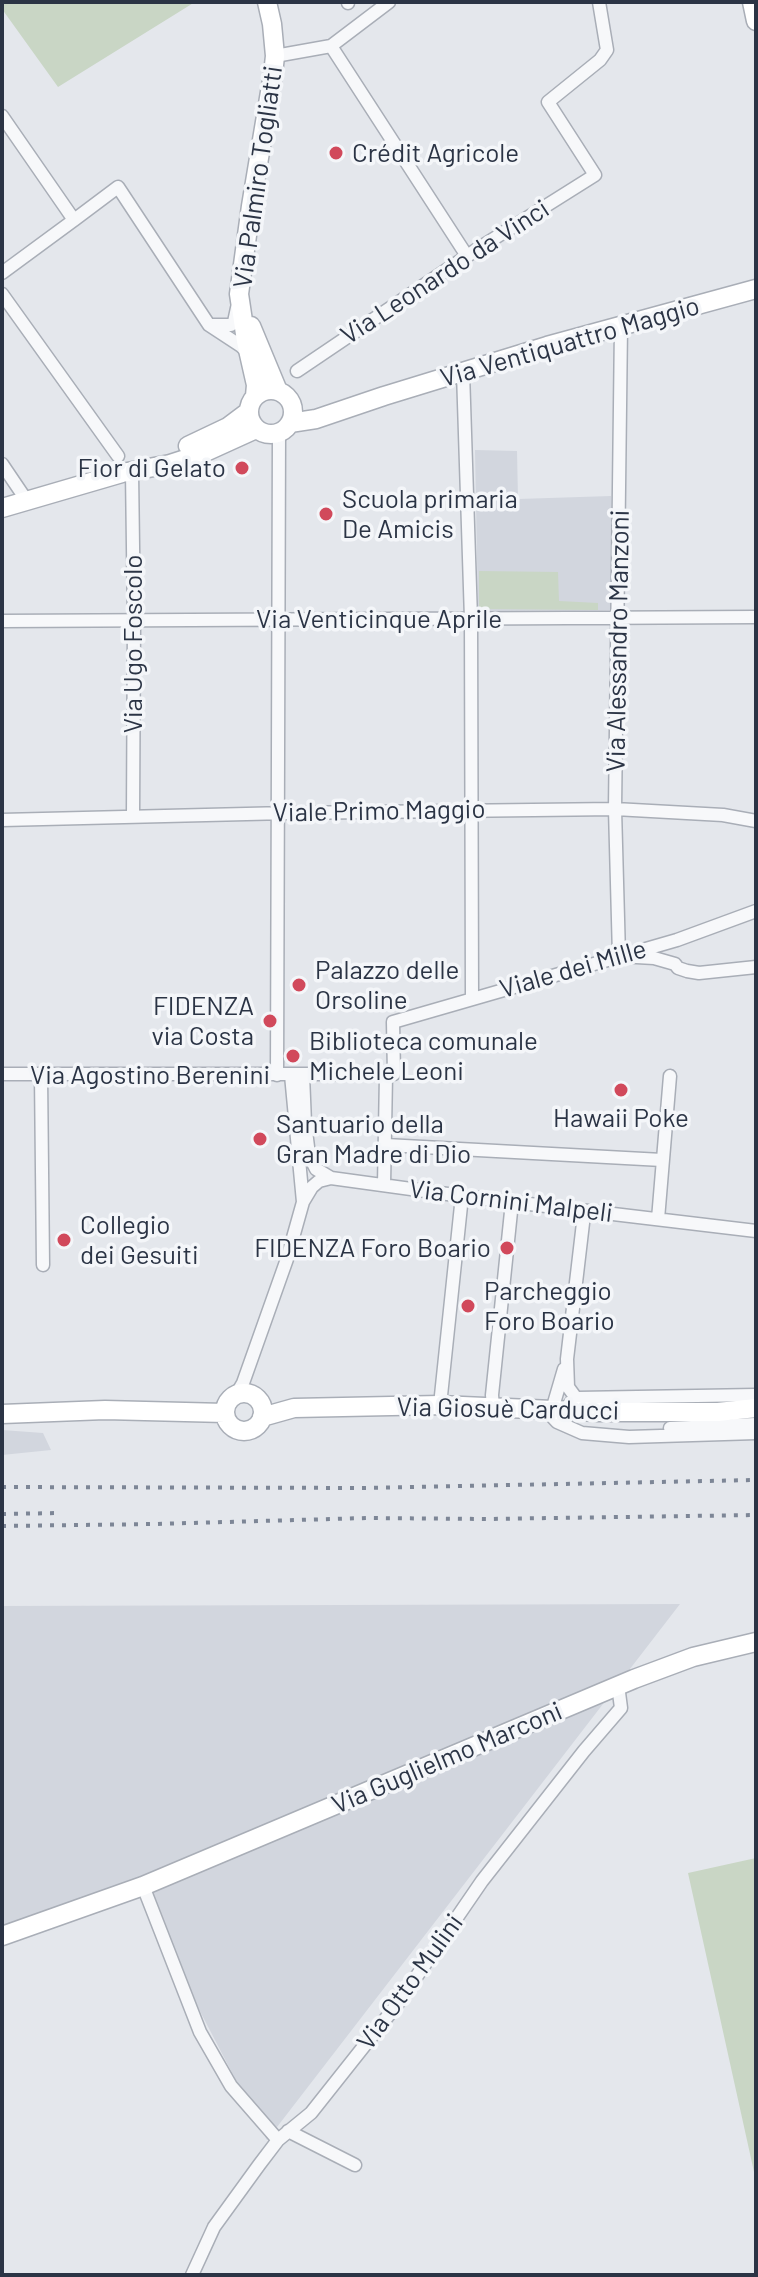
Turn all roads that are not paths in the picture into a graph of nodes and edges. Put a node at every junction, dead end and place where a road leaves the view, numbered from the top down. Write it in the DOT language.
graph roads {
  1 [pos="267,2"];
  2 [pos="389,2"];
  3 [pos="599,2"];
  4 [pos="752,2"];
  5 [pos="756,21"];
  6 [pos="331,46"];
  7 [pos="275,56"];
  8 [pos="2,116"];
  9 [pos="74,220"];
  10 [pos="467,256"];
  11 [pos="2,273"];
  12 [pos="756,289"];
  13 [pos="2,294"];
  14 [pos="240,300"];
  15 [pos="209,325"];
  16 [pos="621,326"];
  17 [pos="250,355"];
  18 [pos="297,371"];
  19 [pos="463,372"];
  20 [pos="281,393"];
  21 [pos="384,396"];
  22 [pos="253,413"];
  23 [pos="284,428"];
  24 [pos="2,464"];
  25 [pos="124,467"];
  26 [pos="27,501"];
  27 [pos="2,508"];
  28 [pos="756,617"];
  29 [pos="618,618"];
  30 [pos="277,619"];
  31 [pos="471,619"];
  32 [pos="2,621"];
  33 [pos="134,621"];
  34 [pos="615,809"];
  35 [pos="470,810"];
  36 [pos="277,813"];
  37 [pos="133,816"];
  38 [pos="2,820"];
  39 [pos="756,821"];
  40 [pos="756,911"];
  41 [pos="677,940"];
  42 [pos="619,956"];
  43 [pos="675,964"];
  44 [pos="756,967"];
  45 [pos="472,998"];
  46 [pos="2,1074"];
  47 [pos="41,1075"];
  48 [pos="277,1075"];
  49 [pos="297,1075"];
  50 [pos="390,1075"];
  51 [pos="670,1076"];
  52 [pos="386,1145"];
  53 [pos="662,1160"];
  54 [pos="331,1178"];
  55 [pos="384,1185"];
  56 [pos="462,1196"];
  57 [pos="303,1202"];
  58 [pos="512,1202"];
  59 [pos="658,1219"];
  60 [pos="583,1223"];
  61 [pos="756,1231"];
  62 [pos="43,1265"];
  63 [pos="567,1359"];
  64 [pos="236,1395"];
  65 [pos="756,1395"];
  66 [pos="440,1405"];
  67 [pos="493,1407"];
  68 [pos="560,1407"];
  69 [pos="756,1408"];
  70 [pos="225,1413"];
  71 [pos="2,1414"];
  72 [pos="262,1417"];
  73 [pos="756,1424"];
  74 [pos="756,1433"];
  75 [pos="604,1435"];
  76 [pos="756,1642"];
  77 [pos="618,1685"];
  78 [pos="143,1886"];
  79 [pos="2,1936"];
  80 [pos="283,2136"];
  81 [pos="355,2165"];
  82 [pos="192,2275"];
  1 -- 7 [label="street, Via Palmiro Togliatti"];
  2 -- 6 [label="street"];
  3 -- 10 [label="street, Via Leonardo da Vinci"];
  4 -- 5 [label="street"];
  6 -- 7 [label="street"];
  6 -- 10 [label="street"];
  7 -- 14 [label="street, Via Palmiro Togliatti"];
  8 -- 9 [label="street"];
  9 -- 11 [label="street"];
  9 -- 15 [label="street"];
  10 -- 18 [label="street, Via Leonardo da Vinci"];
  12 -- 16 [label="street, Via Ventiquattro Maggio"];
  13 -- 25 [label="street"];
  14 -- 15 [label="street"];
  14 -- 17 [label="street, Via Palmiro Togliatti"];
  14 -- 20 [label="street, Via Palmiro Togliatti"];
  15 -- 17 [label="street"];
  16 -- 19 [label="street, Via Ventiquattro Maggio"];
  16 -- 29 [label="street, Via Alessandro Manzoni"];
  17 -- 22 [label="street, Via Palmiro Togliatti"];
  19 -- 21 [label="street, Via Ventiquattro Maggio"];
  19 -- 31 [label="street"];
  20 -- 21 [label="street, Via Ventiquattro Maggio"];
  20 -- 22 [label="street, Via Ventiquattro Maggio"];
  20 -- 23 [label="street"];
  21 -- 23 [label="street, Via Ventiquattro Maggio"];
  22 -- 23 [label="street, Via Ventiquattro Maggio"];
  22 -- 25 [label="street, Via Ventiquattro Maggio"];
  23 -- 30 [label="street"];
  24 -- 26 [label="street"];
  25 -- 26 [label="street, Via Ventiquattro Maggio"];
  25 -- 33 [label="street, Via Ugo Foscolo"];
  26 -- 27 [label="street, Via Ventiquattro Maggio"];
  28 -- 29 [label="street, Via Venticinque Aprile"];
  29 -- 31 [label="street, Via Venticinque Aprile"];
  29 -- 34 [label="street, Via Alessandro Manzoni"];
  30 -- 31 [label="street, Via Venticinque Aprile"];
  30 -- 33 [label="street, Via Venticinque Aprile"];
  30 -- 36 [label="street"];
  31 -- 35 [label="street"];
  32 -- 33 [label="street, Via Venticinque Aprile"];
  33 -- 37 [label="street, Via Ugo Foscolo"];
  34 -- 35 [label="street, Viale Primo Maggio"];
  34 -- 39 [label="street, Viale Primo Maggio"];
  34 -- 42 [label="street, Via Alessandro Manzoni"];
  35 -- 36 [label="street, Viale Primo Maggio"];
  35 -- 45 [label="street"];
  36 -- 37 [label="street, Viale Primo Maggio"];
  36 -- 48 [label="street"];
  37 -- 38 [label="street, Viale Primo Maggio"];
  40 -- 41 [label="street, Viale dei Mille"];
  41 -- 42 [label="street, Viale dei Mille"];
  41 -- 43 [label="street"];
  42 -- 43 [label="street"];
  42 -- 45 [label="street, Viale dei Mille"];
  43 -- 44 [label="street"];
  45 -- 50 [label="street, Viale dei Mille"];
  46 -- 47 [label="street, Via Agostino Berenini"];
  47 -- 48 [label="street, Via Agostino Berenini"];
  47 -- 62 [label="street"];
  48 -- 49 [label="street, Via Agostino Berenini"];
  49 -- 50 [label="street, Via Agostino Berenini"];
  49 -- 54 [label="street"];
  49 -- 57 [label="street"];
  50 -- 52 [label="street"];
  51 -- 53 [label="street"];
  52 -- 53 [label="street"];
  52 -- 55 [label="street"];
  53 -- 59 [label="street"];
  54 -- 55 [label="street, Via Cornini Malpeli"];
  54 -- 57 [label="street"];
  55 -- 56 [label="street, Via Cornini Malpeli"];
  56 -- 58 [label="street, Via Cornini Malpeli"];
  56 -- 66 [label="street"];
  57 -- 64 [label="street"];
  58 -- 59 [label="street, Via Cornini Malpeli"];
  58 -- 67 [label="street"];
  59 -- 61 [label="street, Via Cornini Malpeli"];
  60 -- 63 [label="street"];
  63 -- 68 [label="street"];
  63 -- 68 [label="street"];
  64 -- 70 [label="street"];
  64 -- 72 [label="street"];
  65 -- 68 [label="street"];
  66 -- 67 [label="street, Via Giosuè Carducci"];
  66 -- 72 [label="street, Via Giosuè Carducci"];
  67 -- 68 [label="street, Via Giosuè Carducci"];
  68 -- 69 [label="street, Via Giosuè Carducci"];
  68 -- 75 [label="street"];
  70 -- 71 [label="street"];
  70 -- 72 [label="street"];
  73 -- 75 [label="street"];
  74 -- 75 [label="street"];
  76 -- 77 [label="street, Via Guglielmo Marconi"];
  77 -- 78 [label="street, Via Guglielmo Marconi"];
  77 -- 80 [label="street, Via Otto Mulini"];
  78 -- 79 [label="street, Via Guglielmo Marconi"];
  78 -- 80 [label="street"];
  80 -- 81 [label="street"];
  80 -- 82 [label="street, Via Otto Mulini"];
}
